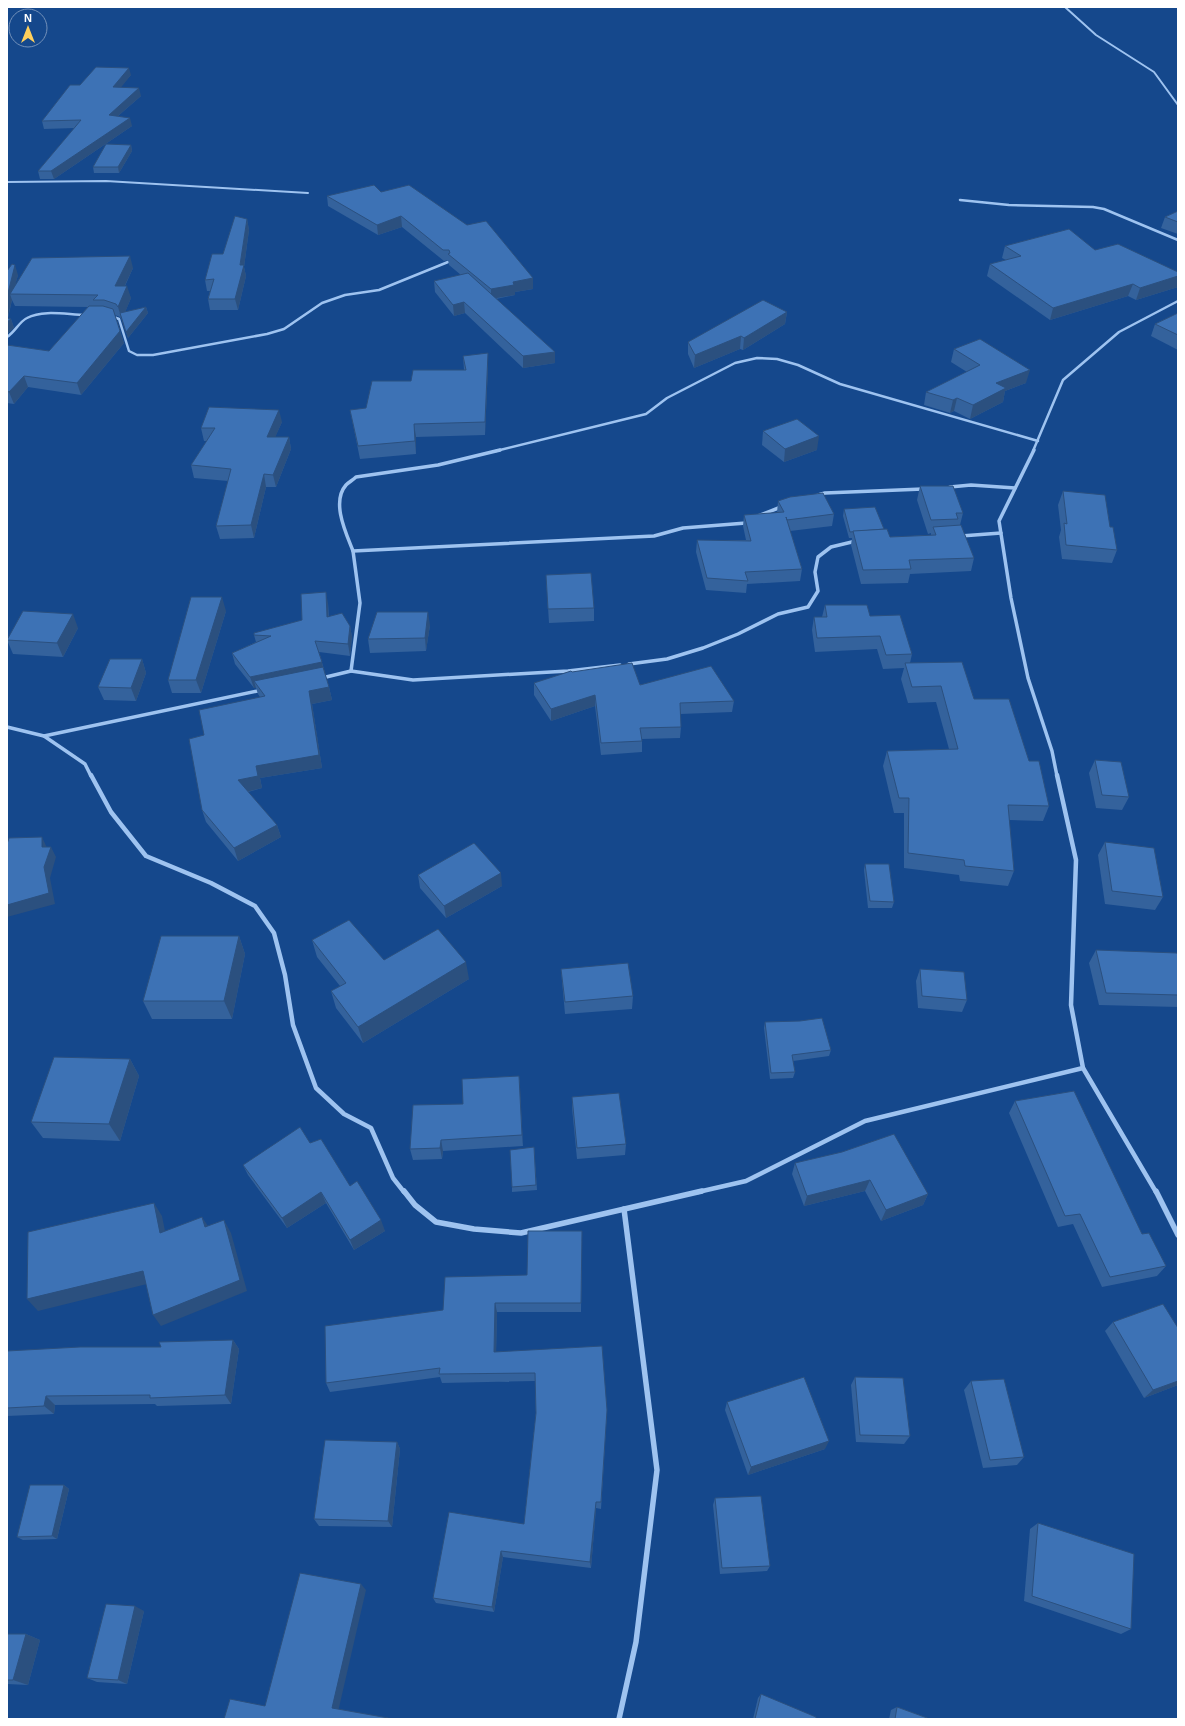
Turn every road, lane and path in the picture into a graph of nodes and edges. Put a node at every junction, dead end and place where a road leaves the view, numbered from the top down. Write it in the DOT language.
graph roads {
  1 [pos="1065,7"];
  2 [pos="1178,105"];
  3 [pos="7,182"];
  4 [pos="308,193"];
  5 [pos="960,200"];
  6 [pos="1178,240"];
  7 [pos="448,262"];
  8 [pos="1178,301"];
  9 [pos="92,315"];
  10 [pos="107,315"];
  11 [pos="7,337"];
  12 [pos="1038,441"];
  13 [pos="942,487"];
  14 [pos="928,488"];
  15 [pos="1015,488"];
  16 [pos="812,497"];
  17 [pos="786,506"];
  18 [pos="1001,533"];
  19 [pos="954,536"];
  20 [pos="858,541"];
  21 [pos="353,551"];
  22 [pos="351,671"];
  23 [pos="320,678"];
  24 [pos="266,689"];
  25 [pos="7,727"];
  26 [pos="44,736"];
  27 [pos="1083,1068"];
  28 [pos="624,1209"];
  29 [pos="1178,1235"];
  30 [pos="619,1719"];
  1 -- 2 [label="street"];
  3 -- 4 [label="street"];
  5 -- 6 [label="street"];
  7 -- 10 [label="street"];
  8 -- 12 [label="street"];
  9 -- 11 [label="street"];
  12 -- 15 [label="street"];
  12 -- 21 [label="street"];
  13 -- 15 [label="street"];
  14 -- 16 [label="street"];
  15 -- 18 [label="street"];
  17 -- 21 [label="street"];
  18 -- 19 [label="street"];
  18 -- 27 [label="street"];
  20 -- 22 [label="street"];
  21 -- 22 [label="street"];
  22 -- 23 [label="street"];
  24 -- 26 [label="street"];
  25 -- 26 [label="street"];
  26 -- 28 [label="street"];
  27 -- 28 [label="street"];
  27 -- 29 [label="street"];
  28 -- 30 [label="street"];
}
